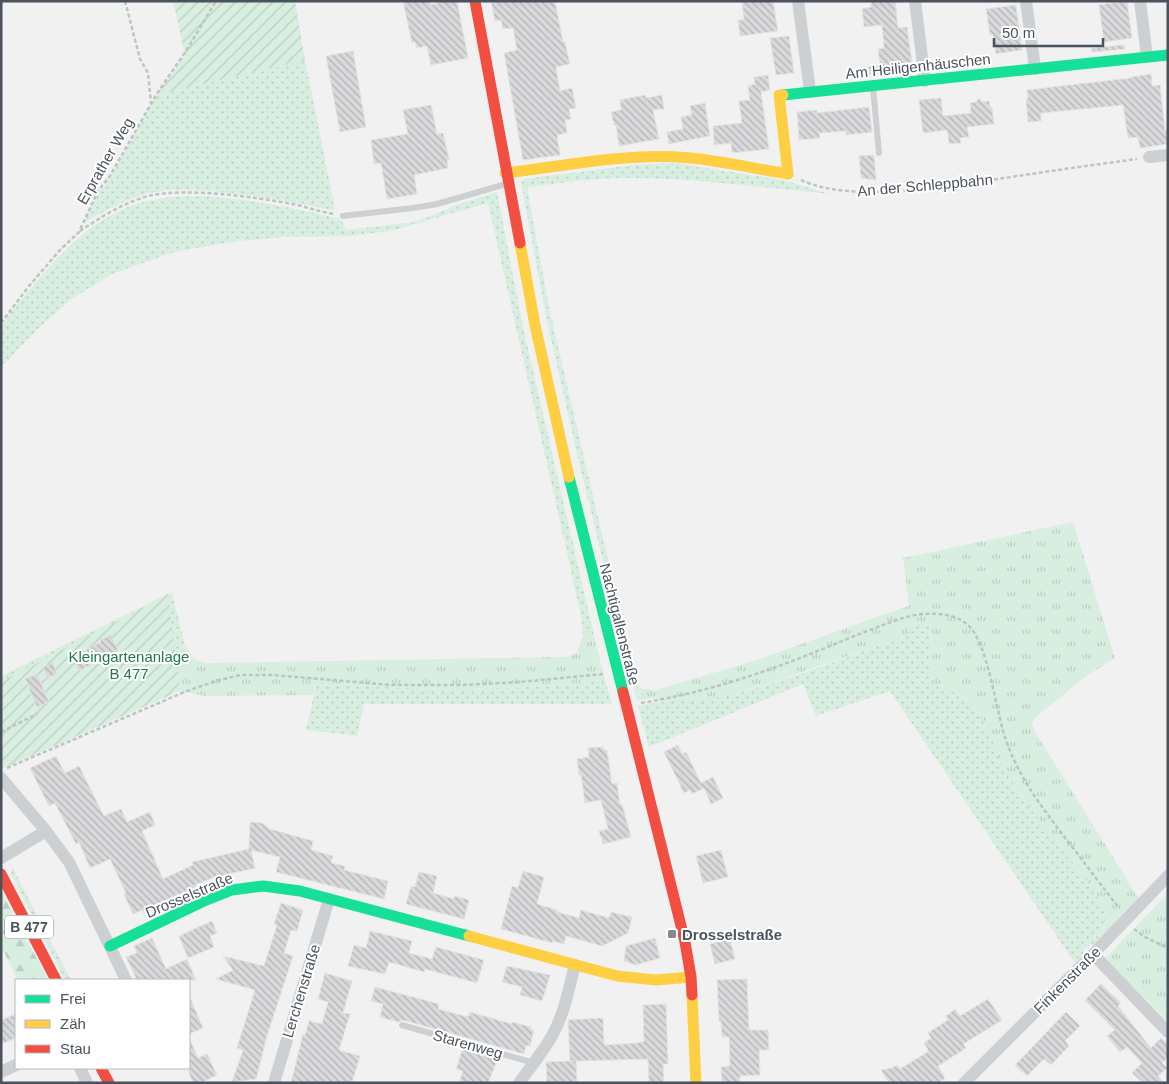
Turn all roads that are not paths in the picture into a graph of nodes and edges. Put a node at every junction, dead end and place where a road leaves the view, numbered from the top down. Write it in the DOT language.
graph roads {
  1 [pos="475,1"];
  2 [pos="798,1"];
  3 [pos="915,1"];
  4 [pos="1026,1"];
  5 [pos="1140,1"];
  6 [pos="1168,55"];
  7 [pos="1147,57"];
  8 [pos="1035,69"];
  9 [pos="925,81"];
  10 [pos="873,86"];
  11 [pos="810,91"];
  12 [pos="879,153"];
  13 [pos="1168,155"];
  14 [pos="1149,158"];
  15 [pos="507,178"];
  16 [pos="342,216"];
  17 [pos="2,774"];
  18 [pos="46,831"];
  19 [pos="1,858"];
  20 [pos="1,874"];
  21 [pos="1168,876"];
  22 [pos="329,899"];
  23 [pos="110,946"];
  24 [pos="1093,954"];
  25 [pos="575,965"];
  26 [pos="691,977"];
  27 [pos="55,979"];
  28 [pos="126,979"];
  29 [pos="402,1026"];
  30 [pos="1168,1032"];
  31 [pos="534,1063"];
  32 [pos="15,1065"];
  33 [pos="81,1069"];
  34 [pos="102,1069"];
  35 [pos="1,1072"];
  36 [pos="88,1083"];
  37 [pos="109,1083"];
  38 [pos="274,1083"];
  39 [pos="520,1083"];
  40 [pos="696,1083"];
  41 [pos="964,1083"];
  1 -- 15 [label="street, Nachtigallenstraße"];
  2 -- 11 [label="street"];
  3 -- 9 [label="street"];
  4 -- 8 [label="street"];
  5 -- 7 [label="street"];
  6 -- 7 [label="street, Am Heiligenhäuschen"];
  7 -- 8 [label="street, Am Heiligenhäuschen"];
  8 -- 9 [label="street, Am Heiligenhäuschen"];
  9 -- 10 [label="street, Am Heiligenhäuschen"];
  10 -- 11 [label="street, Am Heiligenhäuschen"];
  10 -- 12 [label="lane"];
  11 -- 15 [label="street, Am Heiligenhäuschen"];
  13 -- 14 [label="street"];
  15 -- 16 [label="lane"];
  15 -- 26 [label="street, Nachtigallenstraße"];
  17 -- 18 [label="street"];
  18 -- 19 [label="street"];
  18 -- 23 [label="street"];
  20 -- 27 [label="street, B 477"];
  21 -- 24 [label="street, Finkenstraße"];
  22 -- 23 [label="street, Drosselstraße"];
  22 -- 25 [label="street, Drosselstraße"];
  22 -- 38 [label="street, Lerchenstraße"];
  23 -- 28 [label="street"];
  24 -- 30 [label="street"];
  24 -- 41 [label="street, Finkenstraße"];
  25 -- 26 [label="street, Drosselstraße"];
  25 -- 31 [label="street"];
  26 -- 40 [label="street, Nachtigallenstraße"];
  29 -- 31 [label="lane, Starenweg"];
  31 -- 39 [label="street"];
  32 -- 35 [label="street"];
  33 -- 36 [label="street"];
  34 -- 37 [label="street"];
}
